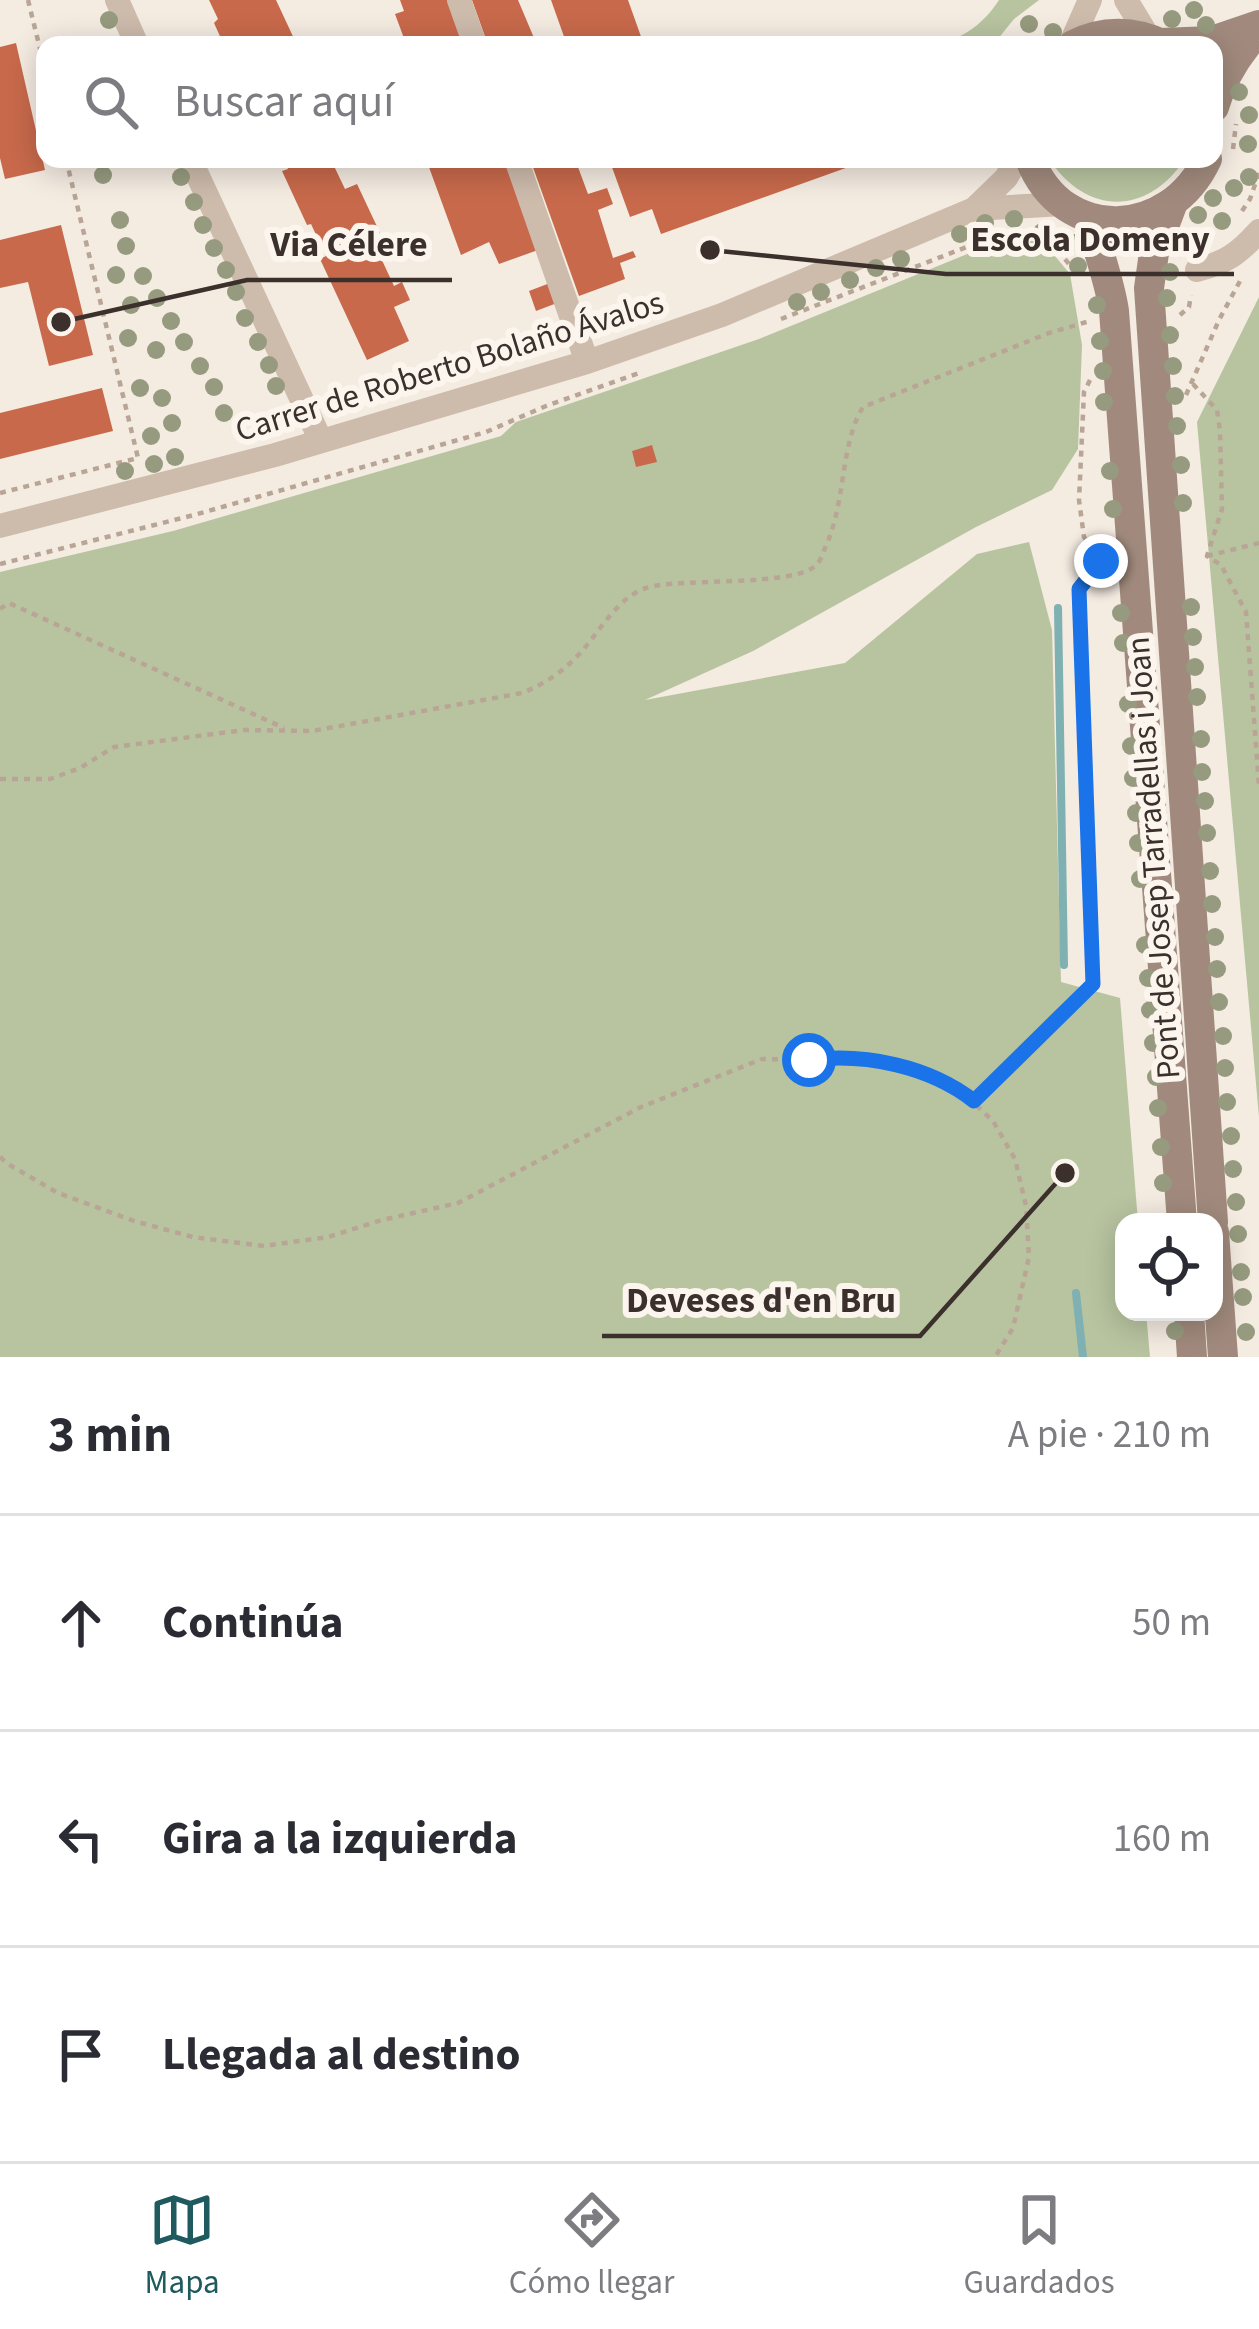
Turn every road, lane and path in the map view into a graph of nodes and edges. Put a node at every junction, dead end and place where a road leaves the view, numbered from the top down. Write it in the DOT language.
graph roads {
  1 [pos="28,0"];
  2 [pos="117,0"];
  3 [pos="459,0"];
  4 [pos="1090,0"];
  5 [pos="1126,0"];
  6 [pos="1259,27"];
  7 [pos="37,36"];
  8 [pos="133,36"];
  9 [pos="472,36"];
  10 [pos="1075,36"];
  11 [pos="1153,36"];
  12 [pos="1223,38"];
  13 [pos="1223,81"];
  14 [pos="69,168"];
  15 [pos="194,168"];
  16 [pos="519,168"];
  17 [pos="1012,168"];
  18 [pos="1034,168"];
  19 [pos="1203,168"];
  20 [pos="1172,205"];
  21 [pos="974,209"];
  22 [pos="1076,210"];
  23 [pos="1020,230"];
  24 [pos="1006,232"];
  25 [pos="1251,240"];
  26 [pos="1197,270"];
  27 [pos="1079,278"];
  28 [pos="1094,320"];
  29 [pos="764,326"];
  30 [pos="587,362"];
  31 [pos="654,367"];
  32 [pos="1091,376"];
  33 [pos="1193,384"];
  34 [pos="1184,400"];
  35 [pos="321,441"];
  36 [pos="0,493"];
  37 [pos="0,526"];
  38 [pos="1259,543"];
  39 [pos="1207,556"];
  40 [pos="0,563"];
  41 [pos="0,608"];
  42 [pos="288,730"];
  43 [pos="0,778"];
  44 [pos="1259,786"];
  45 [pos="974,1101"];
  46 [pos="0,1156"];
  47 [pos="1181,1213"];
  48 [pos="1212,1213"];
  49 [pos="1190,1321"];
  50 [pos="1220,1321"];
  51 [pos="995,1357"];
  52 [pos="1192,1357"];
  53 [pos="1222,1357"];
  1 -- 7 [label="path"];
  2 -- 8 [label="street"];
  3 -- 9 [label="street"];
  4 -- 10 [label="street"];
  5 -- 11 [label="street"];
  6 -- 12 [label="street"];
  6 -- 13 [label="street"];
  14 -- 36 [label="path"];
  15 -- 35 [label="street"];
  16 -- 30 [label="street"];
  17 -- 21 [label="street, Carrer de Roberto Bolaño Ávalos"];
  18 -- 22 [label="street, Pont de Josep Tarradellas i Joan"];
  19 -- 20 [label="street, Pont de Josep Tarradellas i Joan"];
  20 -- 22 [label="street"];
  20 -- 48 [label="street, Pont de Josep Tarradellas i Joan"];
  21 -- 22 [label="street, Carrer de Roberto Bolaño Ávalos"];
  21 -- 30 [label="street, Carrer de Roberto Bolaño Ávalos"];
  22 -- 47 [label="street, Pont de Josep Tarradellas i Joan"];
  23 -- 27 [label="path"];
  24 -- 29 [label="path"];
  25 -- 26 [label="street"];
  25 -- 33 [label="path"];
  28 -- 42 [label="path"];
  30 -- 35 [label="street, Carrer de Roberto Bolaño Ávalos"];
  31 -- 40 [label="path"];
  32 -- 45 [label="path"];
  33 -- 34 [label="path"];
  33 -- 39 [label="path"];
  35 -- 37 [label="street, Carrer de Roberto Bolaño Ávalos"];
  38 -- 39 [label="path"];
  39 -- 44 [label="path"];
  41 -- 42 [label="path"];
  42 -- 43 [label="path"];
  45 -- 46 [label="path"];
  45 -- 51 [label="path"];
  49 -- 52 [label="street"];
  50 -- 53 [label="street"];
}
